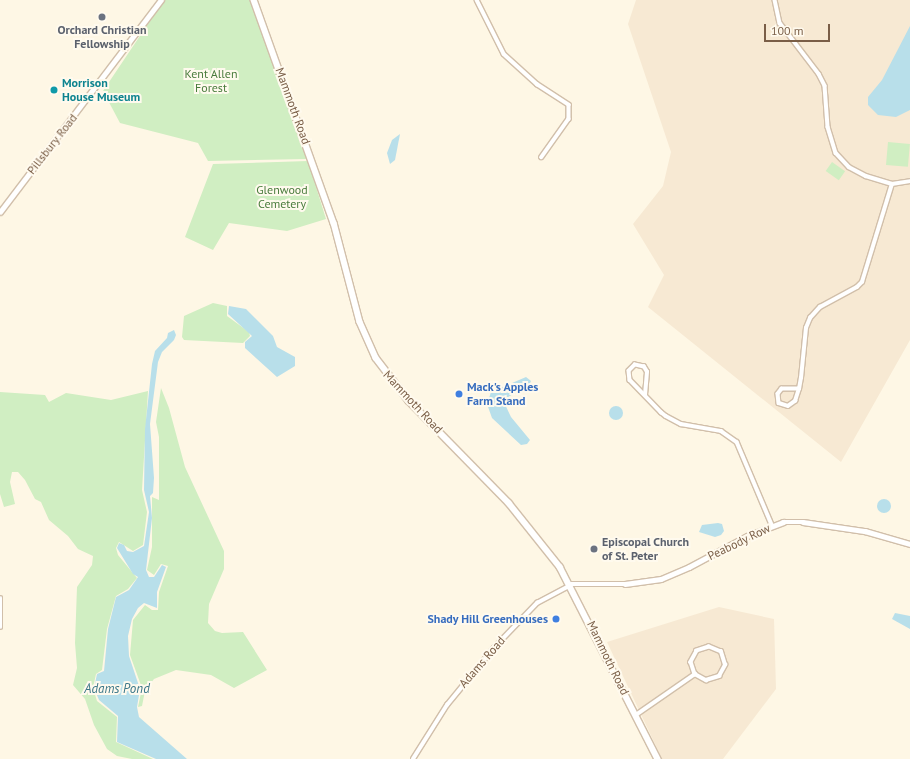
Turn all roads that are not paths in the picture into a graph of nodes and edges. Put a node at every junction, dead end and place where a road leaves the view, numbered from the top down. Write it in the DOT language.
graph roads {
  1 [pos="161,0"];
  2 [pos="254,0"];
  3 [pos="477,0"];
  4 [pos="775,0"];
  5 [pos="542,157"];
  6 [pos="910,182"];
  7 [pos="892,184"];
  8 [pos="0,212"];
  9 [pos="799,389"];
  10 [pos="645,395"];
  11 [pos="772,525"];
  12 [pos="910,544"];
  13 [pos="571,584"];
  14 [pos="0,598"];
  15 [pos="0,627"];
  16 [pos="695,674"];
  17 [pos="636,715"];
  18 [pos="413,759"];
  19 [pos="658,759"];
  1 -- 8 [label="street, Pillsbury Road"];
  2 -- 13 [label="main road, Mammoth Road"];
  3 -- 5 [label="street"];
  4 -- 7 [label="street"];
  6 -- 7 [label="street"];
  7 -- 9 [label="street"];
  9 -- 9 [label="street"];
  10 -- 10 [label="street"];
  10 -- 11 [label="street"];
  11 -- 12 [label="street, Peabody Row"];
  11 -- 13 [label="street, Peabody Row"];
  13 -- 17 [label="main road, Mammoth Road"];
  13 -- 18 [label="street, Adams Road"];
  14 -- 15 [label="street"];
  16 -- 16 [label="street"];
  16 -- 17 [label="street"];
  17 -- 19 [label="main road, Mammoth Road"];
}
